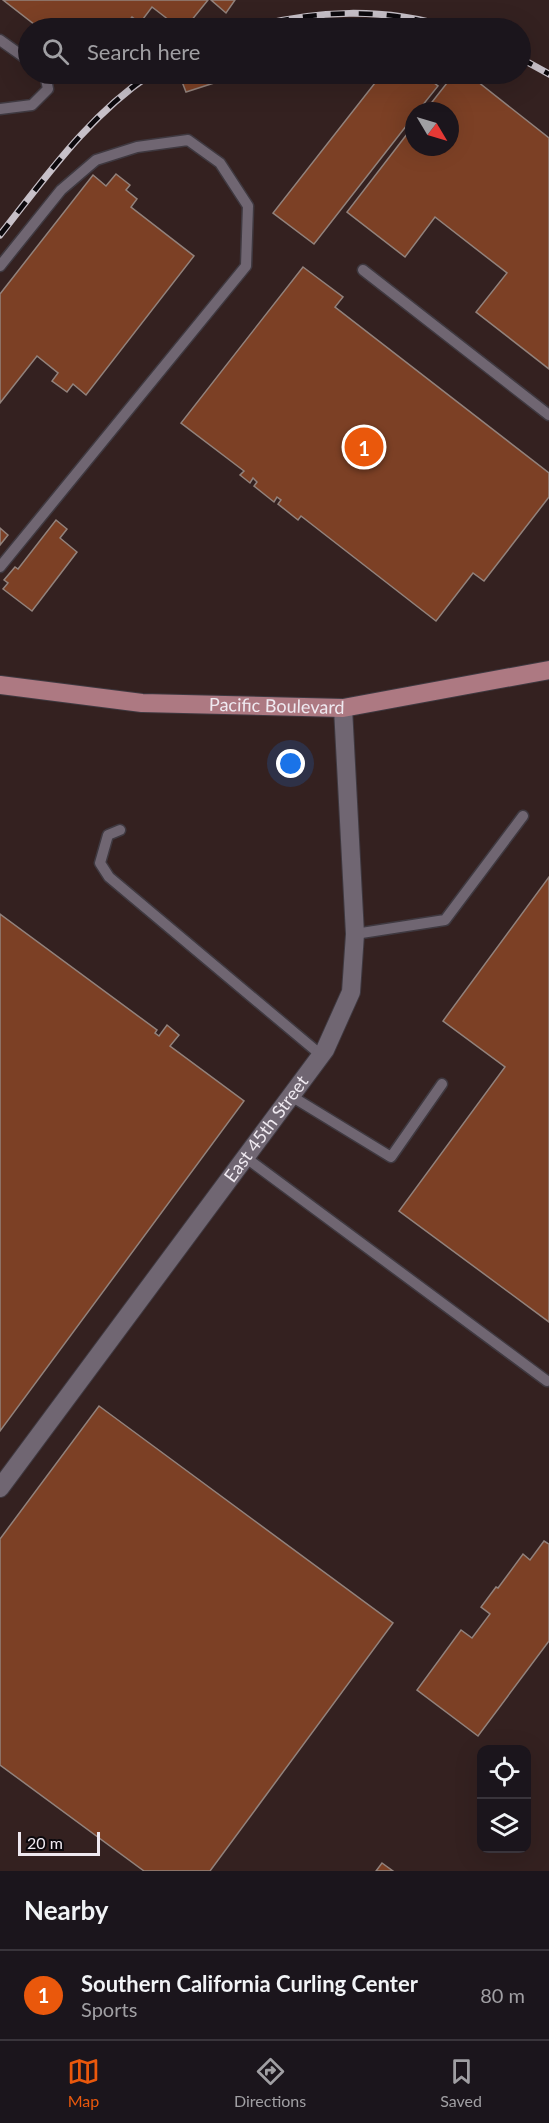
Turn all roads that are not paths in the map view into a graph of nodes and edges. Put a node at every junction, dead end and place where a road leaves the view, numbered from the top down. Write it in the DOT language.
graph roads {
  1 [pos="0,40"];
  2 [pos="18,53"];
  3 [pos="47,84"];
  4 [pos="0,109"];
  5 [pos="0,266"];
  6 [pos="363,270"];
  7 [pos="549,415"];
  8 [pos="0,567"];
  9 [pos="549,670"];
  10 [pos="0,685"];
  11 [pos="343,708"];
  12 [pos="523,816"];
  13 [pos="120,830"];
  14 [pos="355,934"];
  15 [pos="321,1055"];
  16 [pos="442,1084"];
  17 [pos="291,1096"];
  18 [pos="245,1157"];
  19 [pos="547,1381"];
  20 [pos="0,1488"];
  1 -- 2 [label="lane"];
  3 -- 4 [label="lane"];
  5 -- 8 [label="lane"];
  6 -- 7 [label="lane"];
  9 -- 11 [label="main road, Pacific Boulevard"];
  10 -- 11 [label="main road, Pacific Boulevard"];
  11 -- 14 [label="street, East 45th Street"];
  12 -- 14 [label="lane"];
  13 -- 15 [label="lane"];
  14 -- 15 [label="street, East 45th Street"];
  15 -- 17 [label="street, East 45th Street"];
  16 -- 17 [label="lane"];
  17 -- 18 [label="street, East 45th Street"];
  18 -- 19 [label="lane"];
  18 -- 20 [label="street, East 45th Street"];
}
